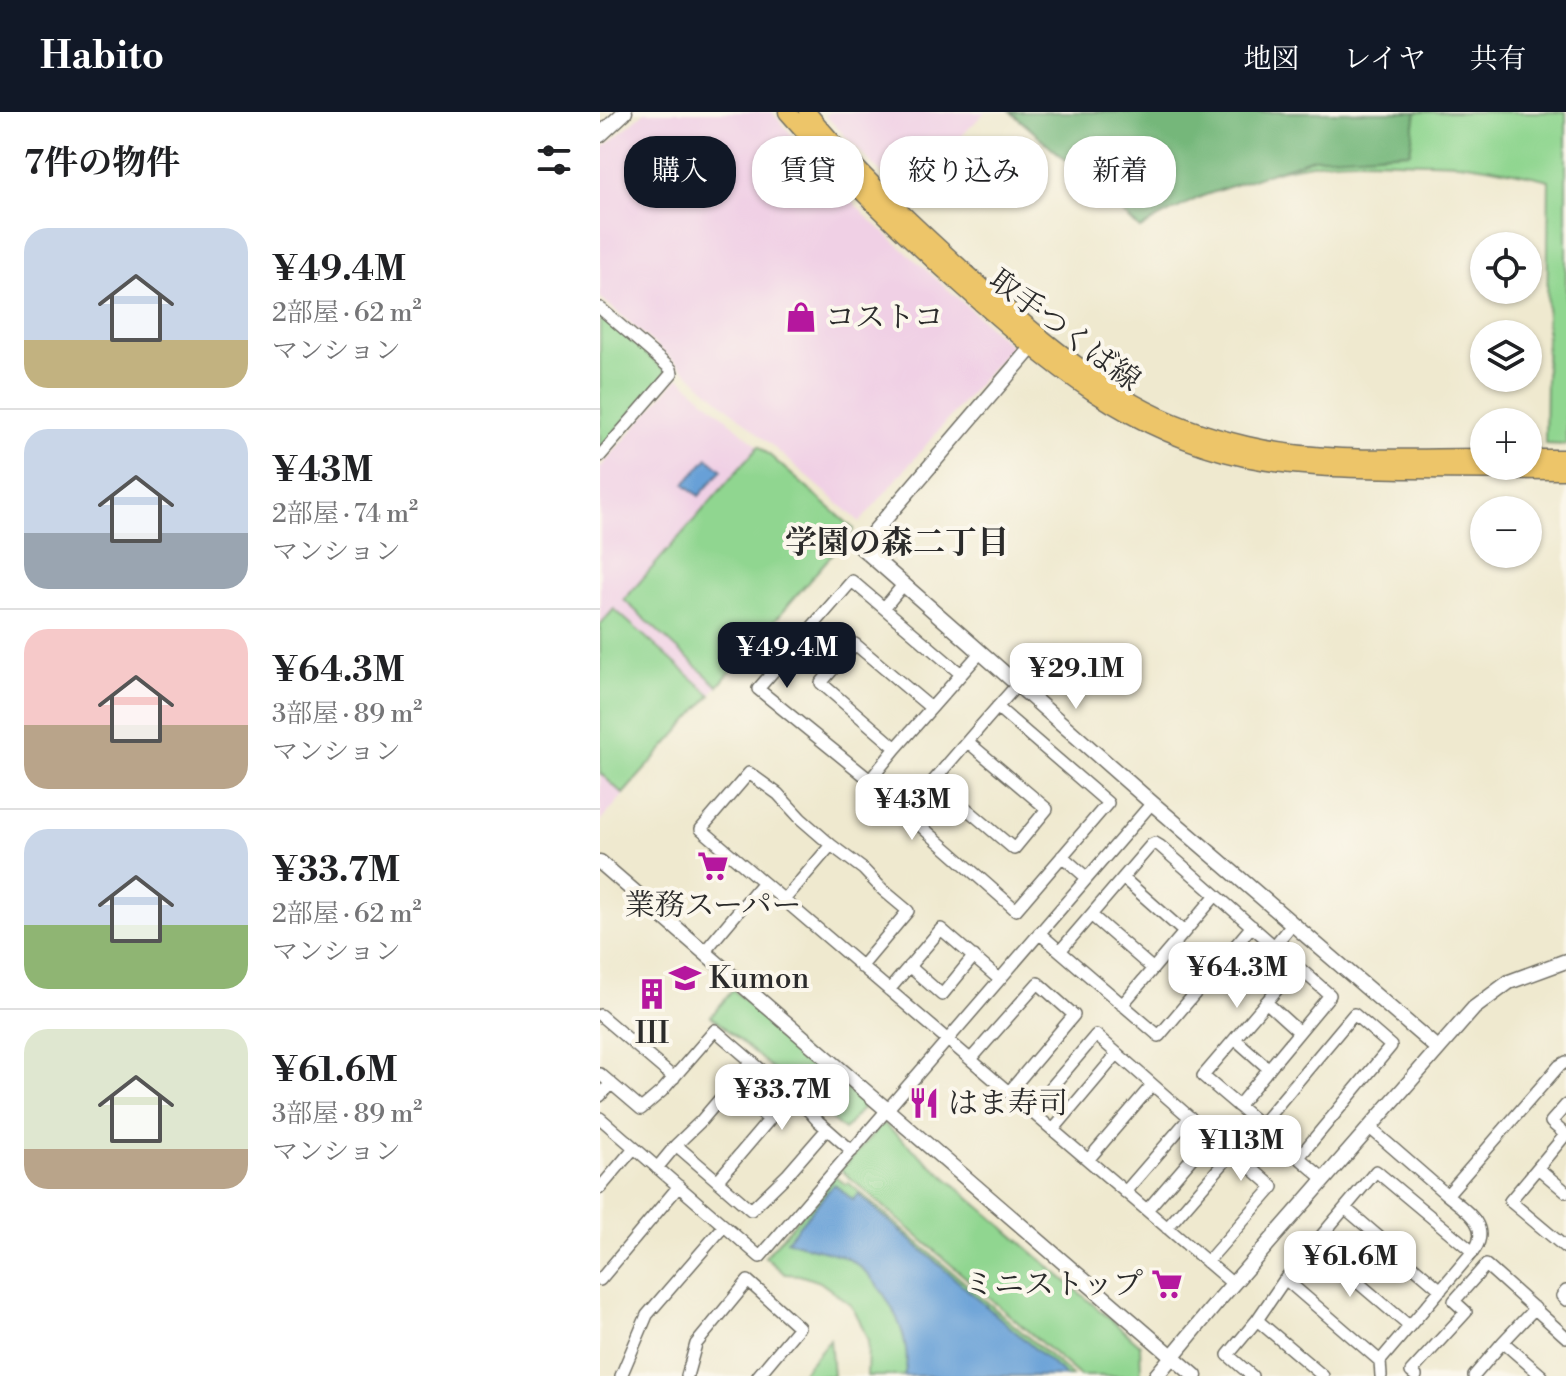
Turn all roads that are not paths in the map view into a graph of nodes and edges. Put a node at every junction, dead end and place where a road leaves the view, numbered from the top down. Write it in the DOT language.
graph roads {
  1 [pos="624,112"];
  2 [pos="787,112"];
  3 [pos="807,112"];
  4 [pos="600,135"];
  5 [pos="600,308"];
  6 [pos="1036,342"];
  7 [pos="600,456"];
  8 [pos="1470,457"];
  9 [pos="1542,458"];
  10 [pos="1566,458"];
  11 [pos="1566,471"];
  12 [pos="903,585"];
  13 [pos="884,608"];
  14 [pos="980,653"];
  15 [pos="961,674"];
  16 [pos="1017,685"];
  17 [pos="997,707"];
  18 [pos="931,708"];
  19 [pos="968,742"];
  20 [pos="896,748"];
  21 [pos="934,781"];
  22 [pos="1152,803"];
  23 [pos="831,845"];
  24 [pos="1062,856"];
  25 [pos="600,862"];
  26 [pos="1087,878"];
  27 [pos="1123,878"];
  28 [pos="763,882"];
  29 [pos="1216,895"];
  30 [pos="784,900"];
  31 [pos="1091,915"];
  32 [pos="1293,923"];
  33 [pos="1252,926"];
  34 [pos="1184,932"];
  35 [pos="1039,933"];
  36 [pos="1274,946"];
  37 [pos="705,951"];
  38 [pos="1060,951"];
  39 [pos="974,956"];
  40 [pos="1566,961"];
  41 [pos="909,966"];
  42 [pos="1297,966"];
  43 [pos="861,967"];
  44 [pos="1153,969"];
  45 [pos="999,979"];
  46 [pos="889,990"];
  47 [pos="1266,1002"];
  48 [pos="1122,1005"];
  49 [pos="600,1015"];
  50 [pos="1299,1032"];
  51 [pos="1235,1039"];
  52 [pos="948,1040"];
  53 [pos="1438,1049"];
  54 [pos="1117,1054"];
  55 [pos="971,1059"];
  56 [pos="752,1061"];
  57 [pos="1566,1062"];
  58 [pos="1269,1069"];
  59 [pos="600,1074"];
  60 [pos="674,1078"];
  61 [pos="611,1083"];
  62 [pos="1152,1085"];
  63 [pos="731,1086"];
  64 [pos="1009,1092"];
  65 [pos="600,1096"];
  66 [pos="1566,1105"];
  67 [pos="1238,1106"];
  68 [pos="889,1110"];
  69 [pos="1031,1111"];
  70 [pos="1190,1117"];
  71 [pos="600,1118"];
  72 [pos="1261,1125"];
  73 [pos="1370,1128"];
  74 [pos="827,1129"];
  75 [pos="1053,1130"];
  76 [pos="1566,1135"];
  77 [pos="676,1145"];
  78 [pos="634,1148"];
  79 [pos="852,1151"];
  80 [pos="1299,1157"];
  81 [pos="1088,1160"];
  82 [pos="657,1168"];
  83 [pos="1538,1168"];
  84 [pos="1324,1179"];
  85 [pos="718,1180"];
  86 [pos="679,1186"];
  87 [pos="600,1188"];
  88 [pos="1125,1192"];
  89 [pos="1566,1192"];
  90 [pos="1447,1195"];
  91 [pos="1345,1208"];
  92 [pos="1147,1210"];
  93 [pos="724,1226"];
  94 [pos="1167,1228"];
  95 [pos="1314,1245"];
  96 [pos="1566,1248"];
  97 [pos="1473,1252"];
  98 [pos="1207,1262"];
  99 [pos="1285,1279"];
  100 [pos="600,1280"];
  101 [pos="1233,1284"];
  102 [pos="1441,1290"];
  103 [pos="1566,1291"];
  104 [pos="1566,1300"];
  105 [pos="1535,1308"];
  106 [pos="1257,1320"];
  107 [pos="1409,1326"];
  108 [pos="1566,1337"];
  109 [pos="1503,1342"];
  110 [pos="1172,1357"];
  111 [pos="1380,1361"];
  112 [pos="1477,1375"];
  113 [pos="621,1376"];
  114 [pos="687,1376"];
  115 [pos="758,1376"];
  116 [pos="1156,1376"];
  117 [pos="1195,1376"];
  118 [pos="1252,1376"];
  119 [pos="1323,1376"];
  120 [pos="1381,1376"];
  121 [pos="1416,1376"];
  122 [pos="1542,1376"];
  1 -- 4 [label="street"];
  2 -- 6 [label="main road, 取手つくば線"];
  3 -- 6 [label="main road, 取手つくば線"];
  5 -- 7 [label="street"];
  6 -- 8 [label="main road, 取手つくば線"];
  6 -- 11 [label="main road, 取手つくば線"];
  6 -- 12 [label="street"];
  9 -- 10 [label="main road"];
  12 -- 13 [label="street"];
  12 -- 14 [label="street"];
  13 -- 15 [label="street"];
  13 -- 20 [label="street"];
  14 -- 15 [label="street"];
  14 -- 16 [label="street"];
  15 -- 18 [label="street"];
  16 -- 17 [label="street"];
  16 -- 22 [label="street"];
  17 -- 19 [label="street"];
  17 -- 24 [label="street"];
  18 -- 20 [label="street"];
  18 -- 20 [label="street"];
  19 -- 21 [label="street"];
  19 -- 21 [label="street"];
  21 -- 24 [label="street"];
  22 -- 26 [label="street"];
  22 -- 32 [label="street"];
  23 -- 28 [label="street"];
  23 -- 30 [label="street"];
  23 -- 43 [label="street"];
  24 -- 26 [label="street"];
  25 -- 37 [label="street"];
  26 -- 35 [label="street"];
  27 -- 29 [label="street"];
  27 -- 31 [label="street"];
  27 -- 34 [label="street"];
  28 -- 30 [label="street"];
  28 -- 37 [label="street"];
  29 -- 33 [label="street"];
  29 -- 34 [label="street"];
  30 -- 43 [label="street"];
  31 -- 38 [label="street"];
  31 -- 44 [label="street"];
  32 -- 36 [label="street"];
  32 -- 53 [label="street"];
  33 -- 36 [label="street"];
  33 -- 48 [label="street"];
  34 -- 44 [label="street"];
  35 -- 38 [label="street"];
  35 -- 45 [label="street"];
  36 -- 42 [label="street"];
  37 -- 68 [label="street"];
  38 -- 48 [label="street"];
  39 -- 41 [label="street"];
  39 -- 41 [label="street"];
  39 -- 45 [label="street"];
  40 -- 53 [label="street"];
  41 -- 46 [label="street"];
  42 -- 47 [label="street"];
  42 -- 50 [label="street"];
  43 -- 46 [label="street"];
  44 -- 48 [label="street"];
  45 -- 52 [label="street"];
  46 -- 52 [label="street"];
  47 -- 50 [label="street"];
  47 -- 51 [label="street"];
  49 -- 60 [label="street"];
  50 -- 58 [label="street"];
  51 -- 58 [label="street"];
  51 -- 67 [label="street"];
  52 -- 55 [label="street"];
  52 -- 68 [label="street"];
  53 -- 73 [label="street"];
  54 -- 62 [label="street"];
  54 -- 69 [label="street"];
  54 -- 75 [label="street"];
  55 -- 64 [label="street"];
  55 -- 64 [label="street"];
  56 -- 60 [label="street"];
  56 -- 63 [label="street"];
  56 -- 74 [label="street"];
  57 -- 90 [label="street"];
  58 -- 67 [label="street"];
  59 -- 61 [label="street"];
  60 -- 61 [label="street"];
  61 -- 65 [label="street"];
  62 -- 70 [label="street"];
  62 -- 81 [label="street"];
  63 -- 77 [label="street"];
  63 -- 85 [label="street"];
  64 -- 69 [label="street"];
  66 -- 76 [label="street"];
  67 -- 72 [label="street"];
  68 -- 79 [label="street"];
  68 -- 110 [label="street"];
  69 -- 75 [label="street"];
  70 -- 88 [label="street"];
  70 -- 92 [label="street"];
  71 -- 78 [label="street"];
  72 -- 80 [label="street"];
  72 -- 80 [label="street"];
  73 -- 84 [label="street"];
  73 -- 90 [label="street"];
  74 -- 79 [label="street"];
  74 -- 85 [label="street"];
  75 -- 81 [label="street"];
  76 -- 83 [label="street"];
  77 -- 82 [label="street"];
  77 -- 85 [label="street"];
  78 -- 82 [label="street"];
  78 -- 87 [label="street"];
  79 -- 93 [label="street"];
  80 -- 84 [label="street"];
  81 -- 88 [label="street"];
  82 -- 86 [label="street"];
  83 -- 89 [label="street"];
  83 -- 96 [label="street"];
  84 -- 101 [label="street"];
  86 -- 93 [label="street"];
  86 -- 100 [label="street"];
  88 -- 92 [label="street"];
  90 -- 97 [label="street"];
  91 -- 95 [label="street"];
  91 -- 97 [label="street"];
  91 -- 102 [label="street"];
  92 -- 94 [label="street"];
  93 -- 113 [label="street"];
  94 -- 98 [label="street"];
  94 -- 98 [label="street"];
  95 -- 99 [label="street"];
  95 -- 107 [label="street"];
  97 -- 102 [label="street"];
  98 -- 101 [label="street"];
  99 -- 106 [label="street"];
  99 -- 111 [label="street"];
  101 -- 110 [label="street"];
  102 -- 107 [label="street"];
  103 -- 104 [label="street"];
  105 -- 108 [label="street"];
  105 -- 109 [label="street"];
  105 -- 121 [label="street"];
  106 -- 118 [label="street"];
  106 -- 119 [label="street"];
  107 -- 111 [label="street"];
  109 -- 112 [label="street"];
  109 -- 122 [label="street"];
  110 -- 116 [label="street"];
  110 -- 117 [label="street"];
  111 -- 120 [label="street"];
  114 -- 115 [label="street"];
}
